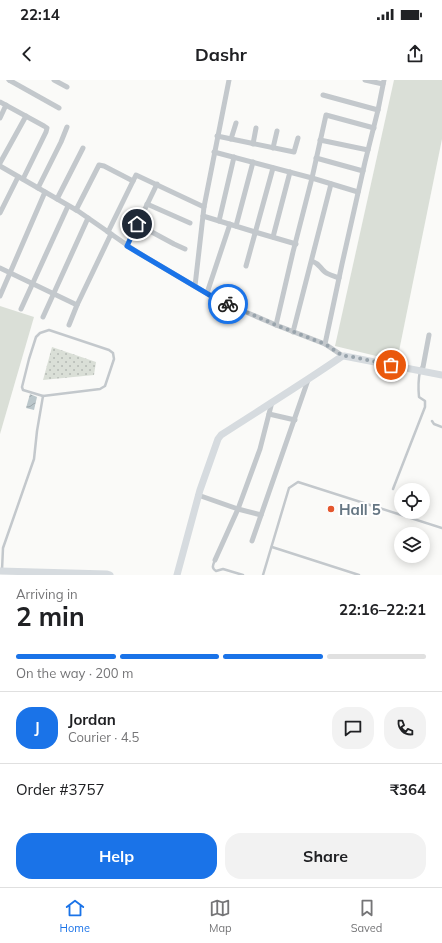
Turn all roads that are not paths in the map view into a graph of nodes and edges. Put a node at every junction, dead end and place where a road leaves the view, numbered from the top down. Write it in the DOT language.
graph roads {
  1 [pos="8,80"];
  2 [pos="54,80"];
  3 [pos="229,80"];
  4 [pos="365,80"];
  5 [pos="383,82"];
  6 [pos="67,87"];
  7 [pos="323,95"];
  8 [pos="0,102"];
  9 [pos="6,106"];
  10 [pos="60,108"];
  11 [pos="378,110"];
  12 [pos="26,116"];
  13 [pos="0,118"];
  14 [pos="236,123"];
  15 [pos="67,127"];
  16 [pos="256,128"];
  17 [pos="374,128"];
  18 [pos="277,131"];
  19 [pos="218,136"];
  20 [pos="298,138"];
  21 [pos="231,139"];
  22 [pos="320,140"];
  23 [pos="252,144"];
  24 [pos="83,148"];
  25 [pos="273,148"];
  26 [pos="368,150"];
  27 [pos="214,152"];
  28 [pos="234,157"];
  29 [pos="316,158"];
  30 [pos="253,162"];
  31 [pos="0,163"];
  32 [pos="0,166"];
  33 [pos="273,168"];
  34 [pos="363,171"];
  35 [pos="290,172"];
  36 [pos="20,178"];
  37 [pos="312,178"];
  38 [pos="134,181"];
  39 [pos="157,184"];
  40 [pos="331,184"];
  41 [pos="38,188"];
  42 [pos="45,192"];
  43 [pos="358,192"];
  44 [pos="57,199"];
  45 [pos="147,204"];
  46 [pos="68,206"];
  47 [pos="204,207"];
  48 [pos="76,210"];
  49 [pos="0,213"];
  50 [pos="204,216"];
  51 [pos="88,218"];
  52 [pos="219,221"];
  53 [pos="190,223"];
  54 [pos="137,224"];
  55 [pos="230,224"];
  56 [pos="236,226"];
  57 [pos="255,232"];
  58 [pos="109,233"];
  59 [pos="273,237"];
  60 [pos="296,244"];
  61 [pos="127,246"];
  62 [pos="185,249"];
  63 [pos="312,261"];
  64 [pos="246,266"];
  65 [pos="0,268"];
  66 [pos="10,273"];
  67 [pos="339,278"];
  68 [pos="32,283"];
  69 [pos="195,286"];
  70 [pos="54,293"];
  71 [pos="207,293"];
  72 [pos="0,296"];
  73 [pos="77,305"];
  74 [pos="21,309"];
  75 [pos="43,317"];
  76 [pos="69,325"];
  77 [pos="276,325"];
  78 [pos="293,332"];
  79 [pos="429,335"];
  80 [pos="325,344"];
  81 [pos="343,356"];
  82 [pos="420,371"];
  83 [pos="442,375"];
  84 [pos="308,380"];
  85 [pos="43,396"];
  86 [pos="272,402"];
  87 [pos="269,414"];
  88 [pos="294,420"];
  89 [pos="432,421"];
  90 [pos="442,426"];
  91 [pos="393,488"];
  92 [pos="198,495"];
  93 [pos="238,509"];
  94 [pos="261,515"];
  95 [pos="442,528"];
  96 [pos="252,541"];
  97 [pos="272,546"];
  98 [pos="215,560"];
  99 [pos="1,571"];
  100 [pos="108,575"];
  101 [pos="177,575"];
  102 [pos="243,575"];
  103 [pos="263,575"];
  104 [pos="359,575"];
  1 -- 10 [label="street"];
  2 -- 6 [label="street"];
  3 -- 19 [label="street"];
  4 -- 5 [label="street"];
  5 -- 11 [label="street"];
  7 -- 11 [label="street"];
  8 -- 9 [label="street"];
  9 -- 12 [label="street"];
  9 -- 13 [label="street"];
  11 -- 17 [label="street"];
  12 -- 31 [label="street"];
  12 -- 36 [label="street"];
  14 -- 21 [label="street"];
  15 -- 41 [label="street"];
  16 -- 23 [label="street"];
  17 -- 22 [label="street"];
  17 -- 26 [label="street"];
  18 -- 25 [label="street"];
  19 -- 21 [label="street"];
  19 -- 27 [label="street"];
  20 -- 25 [label="street"];
  21 -- 23 [label="street"];
  22 -- 26 [label="street"];
  22 -- 29 [label="street"];
  23 -- 25 [label="street"];
  24 -- 44 [label="street"];
  26 -- 34 [label="street"];
  27 -- 28 [label="street"];
  27 -- 47 [label="street"];
  28 -- 30 [label="street"];
  28 -- 52 [label="street"];
  29 -- 34 [label="street"];
  29 -- 37 [label="street"];
  30 -- 33 [label="street"];
  30 -- 56 [label="street"];
  32 -- 36 [label="street"];
  33 -- 35 [label="street"];
  33 -- 57 [label="street"];
  34 -- 43 [label="street"];
  35 -- 37 [label="street"];
  35 -- 59 [label="street"];
  36 -- 41 [label="street"];
  36 -- 49 [label="street"];
  37 -- 40 [label="street"];
  37 -- 60 [label="street"];
  38 -- 39 [label="street"];
  38 -- 48 [label="street"];
  38 -- 58 [label="street"];
  39 -- 45 [label="street"];
  39 -- 47 [label="street"];
  40 -- 43 [label="street"];
  40 -- 63 [label="street"];
  41 -- 42 [label="street"];
  42 -- 44 [label="street"];
  42 -- 66 [label="street"];
  43 -- 67 [label="street"];
  44 -- 46 [label="street"];
  45 -- 53 [label="street"];
  45 -- 54 [label="street"];
  46 -- 48 [label="street"];
  46 -- 68 [label="street"];
  47 -- 50 [label="street"];
  48 -- 51 [label="street"];
  50 -- 52 [label="street"];
  50 -- 69 [label="street"];
  51 -- 58 [label="street"];
  51 -- 70 [label="street"];
  52 -- 55 [label="street"];
  54 -- 61 [label="street"];
  54 -- 62 [label="street"];
  55 -- 56 [label="street"];
  55 -- 71 [label="street"];
  56 -- 57 [label="street"];
  57 -- 59 [label="street"];
  57 -- 64 [label="street"];
  58 -- 61 [label="street"];
  58 -- 73 [label="street"];
  59 -- 60 [label="street"];
  60 -- 77 [label="street"];
  61 -- 69 [label="street"];
  63 -- 67 [label="street"];
  63 -- 78 [label="street"];
  65 -- 66 [label="street"];
  66 -- 68 [label="street"];
  66 -- 72 [label="street"];
  67 -- 80 [label="street"];
  68 -- 70 [label="street"];
  68 -- 74 [label="street"];
  69 -- 71 [label="street"];
  70 -- 73 [label="street"];
  70 -- 75 [label="street"];
  71 -- 77 [label="street"];
  73 -- 76 [label="street"];
  77 -- 78 [label="street"];
  78 -- 80 [label="street"];
  79 -- 82 [label="street"];
  80 -- 81 [label="street"];
  81 -- 82 [label="street"];
  81 -- 84 [label="street"];
  82 -- 83 [label="street"];
  82 -- 91 [label="lane"];
  84 -- 86 [label="street"];
  84 -- 88 [label="street"];
  85 -- 85 [label="lane"];
  85 -- 99 [label="lane"];
  86 -- 87 [label="street"];
  86 -- 92 [label="street"];
  87 -- 88 [label="street"];
  87 -- 93 [label="street"];
  88 -- 94 [label="street"];
  89 -- 90 [label="lane"];
  92 -- 93 [label="street"];
  92 -- 101 [label="street"];
  93 -- 94 [label="street"];
  93 -- 98 [label="street"];
  94 -- 96 [label="street"];
  95 -- 97 [label="lane"];
  97 -- 103 [label="lane"];
  97 -- 104 [label="lane"];
  98 -- 102 [label="lane"];
  99 -- 100 [label="street"];
}
